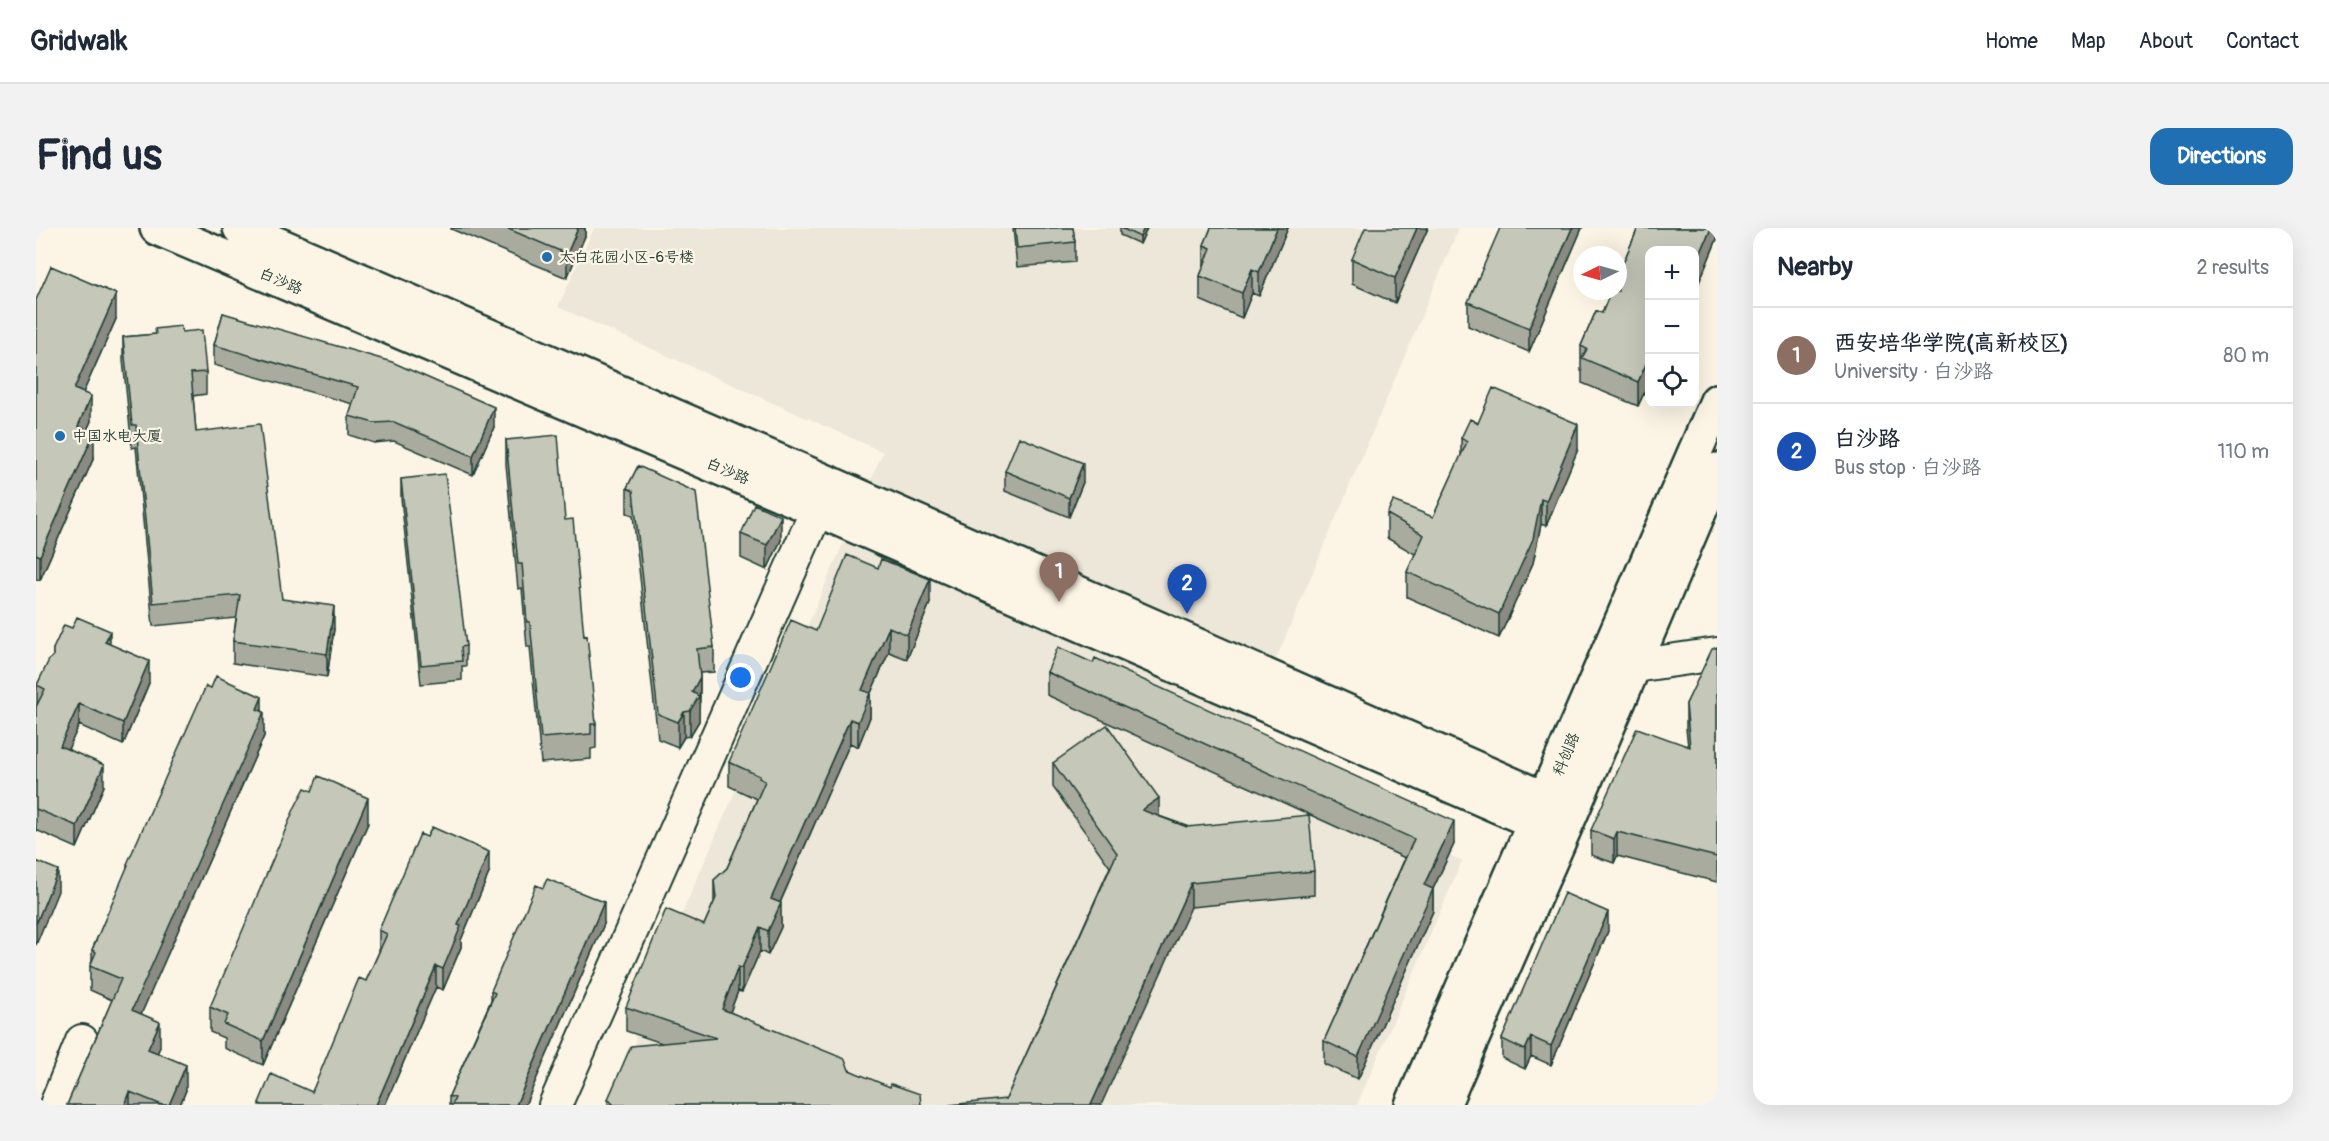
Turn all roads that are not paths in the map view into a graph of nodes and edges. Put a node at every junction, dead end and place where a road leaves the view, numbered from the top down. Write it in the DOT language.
graph roads {
  1 [pos="157,228"];
  2 [pos="240,228"];
  3 [pos="1717,401"];
  4 [pos="1717,470"];
  5 [pos="822,496"];
  6 [pos="1717,654"];
  7 [pos="1634,666"];
  8 [pos="1554,817"];
  9 [pos="82,1041"];
  10 [pos="56,1105"];
  11 [pos="555,1105"];
  12 [pos="1412,1105"];
  13 [pos="1443,1105"];
  1 -- 5 [label="street, 白沙路"];
  2 -- 5 [label="street, 白沙路"];
  3 -- 8 [label="street, 科创路"];
  4 -- 7 [label="street, 科创路"];
  5 -- 8 [label="street, 白沙路"];
  5 -- 11 [label="street"];
  6 -- 7 [label="street"];
  7 -- 8 [label="street, 科创路"];
  8 -- 12 [label="street, 科创路"];
  8 -- 13 [label="street, 科创路"];
  9 -- 10 [label="street"];
}
